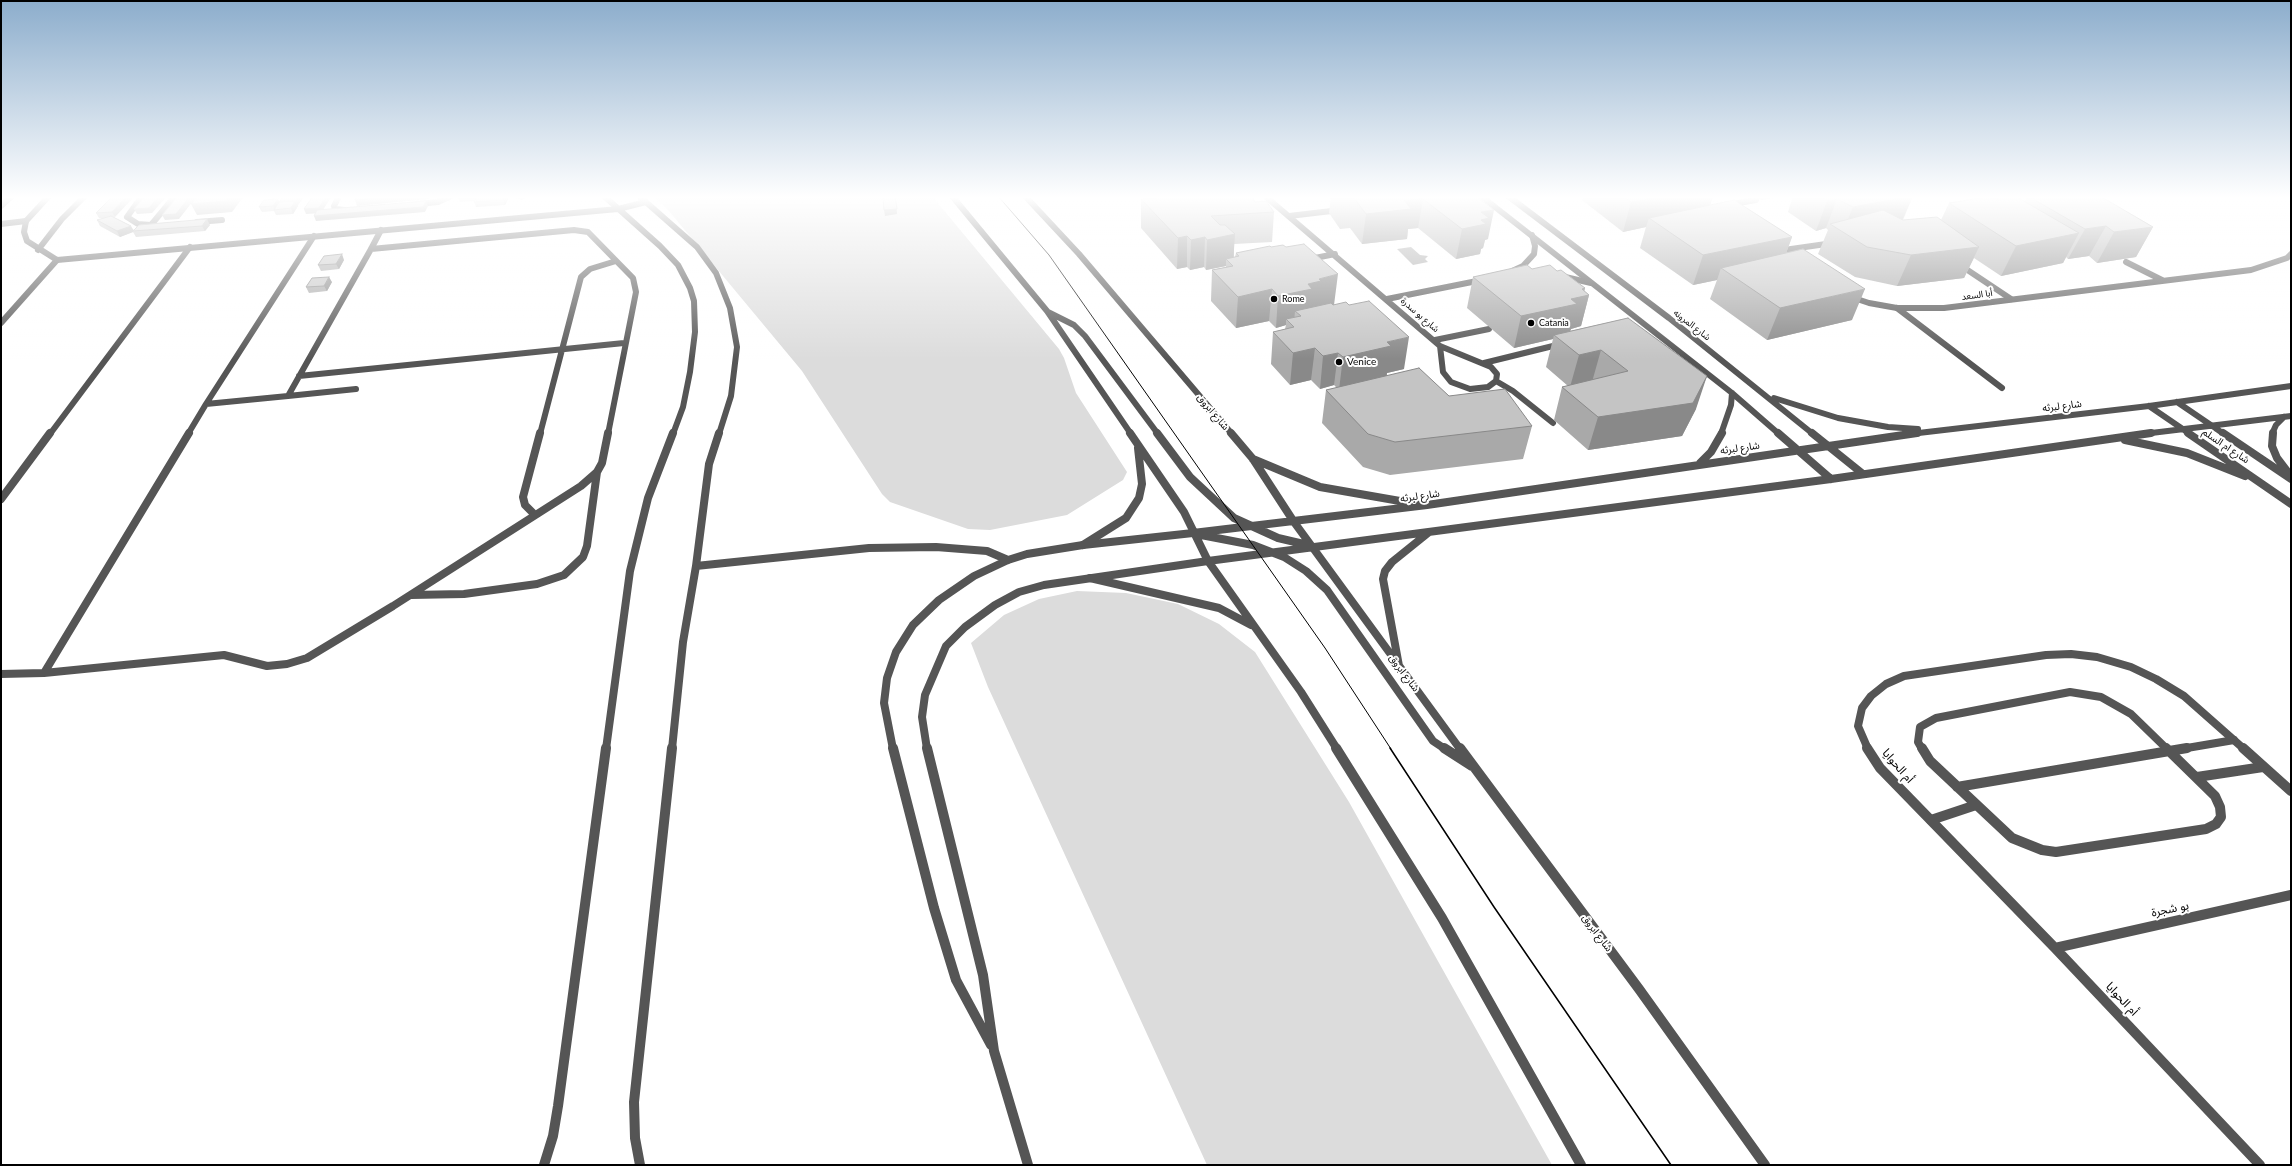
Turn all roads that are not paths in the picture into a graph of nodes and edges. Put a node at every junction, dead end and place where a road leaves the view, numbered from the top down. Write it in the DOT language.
graph roads {
  1 [pos="38,250"];
  2 [pos="148,250"];
  3 [pos="187,250"];
  4 [pos="305,250"];
  5 [pos="370,250"];
  6 [pos="606,250"];
  7 [pos="664,250"];
  8 [pos="699,250"];
  9 [pos="997,250"];
  10 [pos="1075,250"];
  11 [pos="1331,250"];
  12 [pos="1534,250"];
  13 [pos="1551,250"];
  14 [pos="1579,250"];
  15 [pos="1786,250"];
  16 [pos="1776,252"];
  17 [pos="1335,254"];
  18 [pos="2291,254"];
  19 [pos="1787,259"];
  20 [pos="1951,259"];
  21 [pos="57,260"];
  22 [pos="616,261"];
  23 [pos="1300,261"];
  24 [pos="2126,262"];
  25 [pos="1523,274"];
  26 [pos="1554,275"];
  27 [pos="1487,279"];
  28 [pos="2162,280"];
  29 [pos="1591,283"];
  30 [pos="1843,293"];
  31 [pos="1387,299"];
  32 [pos="2011,299"];
  33 [pos="1897,308"];
  34 [pos="1047,311"];
  35 [pos="1,323"];
  36 [pos="1489,329"];
  37 [pos="1435,340"];
  38 [pos="1571,342"];
  39 [pos="624,343"];
  40 [pos="1440,346"];
  41 [pos="561,350"];
  42 [pos="1484,363"];
  43 [pos="298,376"];
  44 [pos="1496,381"];
  45 [pos="2291,386"];
  46 [pos="2002,388"];
  47 [pos="356,389"];
  48 [pos="1732,393"];
  49 [pos="1767,395"];
  50 [pos="288,396"];
  51 [pos="2177,402"];
  52 [pos="206,404"];
  53 [pos="2148,406"];
  54 [pos="2287,416"];
  55 [pos="1553,423"];
  56 [pos="2214,426"];
  57 [pos="1937,430"];
  58 [pos="2183,430"];
  59 [pos="2110,438"];
  60 [pos="1828,446"];
  61 [pos="1138,447"];
  62 [pos="1797,450"];
  63 [pos="1253,459"];
  64 [pos="1700,463"];
  65 [pos="598,472"];
  66 [pos="1863,474"];
  67 [pos="2291,476"];
  68 [pos="1832,479"];
  69 [pos="2291,479"];
  70 [pos="2261,483"];
  71 [pos="1,499"];
  72 [pos="2291,504"];
  73 [pos="1427,505"];
  74 [pos="535,515"];
  75 [pos="1294,522"];
  76 [pos="1250,527"];
  77 [pos="1193,533"];
  78 [pos="1429,533"];
  79 [pos="1083,545"];
  80 [pos="1312,546"];
  81 [pos="1272,552"];
  82 [pos="1008,560"];
  83 [pos="1208,560"];
  84 [pos="696,566"];
  85 [pos="1090,578"];
  86 [pos="410,595"];
  87 [pos="1254,626"];
  88 [pos="1400,668"];
  89 [pos="44,673"];
  90 [pos="1,674"];
  91 [pos="2234,740"];
  92 [pos="2169,750"];
  93 [pos="2263,767"];
  94 [pos="1475,768"];
  95 [pos="2197,777"];
  96 [pos="1957,787"];
  97 [pos="2291,791"];
  98 [pos="1976,805"];
  99 [pos="1931,820"];
  100 [pos="2291,896"];
  101 [pos="2055,948"];
  102 [pos="994,1051"];
  103 [pos="544,1165"];
  104 [pos="640,1165"];
  105 [pos="1028,1165"];
  106 [pos="1581,1165"];
  107 [pos="1765,1165"];
  108 [pos="2260,1165"];
  1 -- 21 [label="street"];
  2 -- 21 [label="street"];
  3 -- 71 [label="street"];
  4 -- 52 [label="street"];
  5 -- 43 [label="street"];
  6 -- 22 [label="street"];
  7 -- 103 [label="street"];
  8 -- 84 [label="street"];
  9 -- 34 [label="street"];
  10 -- 63 [label="street, شارع ابروق"];
  11 -- 17 [label="street, شارع بو سدرة"];
  12 -- 25 [label="street"];
  13 -- 29 [label="street"];
  14 -- 49 [label="street, شارع المرونه"];
  15 -- 16 [label="street"];
  16 -- 19 [label="street"];
  17 -- 23 [label="street"];
  17 -- 31 [label="street, شارع بو سدرة"];
  18 -- 28 [label="street, أبا السعد"];
  20 -- 32 [label="street"];
  21 -- 35 [label="street"];
  22 -- 39 [label="street"];
  22 -- 41 [label="street"];
  24 -- 28 [label="street"];
  26 -- 29 [label="street"];
  27 -- 31 [label="street, شارع بو سدرة"];
  28 -- 32 [label="street, أبا السعد"];
  29 -- 48 [label="street"];
  30 -- 33 [label="street, أبا السعد"];
  31 -- 37 [label="street, شارع بو سدرة"];
  32 -- 33 [label="street, أبا السعد"];
  33 -- 46 [label="street"];
  34 -- 61 [label="street"];
  34 -- 76 [label="street"];
  36 -- 37 [label="street"];
  37 -- 40 [label="street, شارع بو سدرة"];
  38 -- 42 [label="street"];
  39 -- 41 [label="street"];
  39 -- 65 [label="street"];
  40 -- 42 [label="street, شارع بو سدرة"];
  40 -- 44 [label="street, شارع بو سدرة"];
  41 -- 43 [label="street"];
  41 -- 74 [label="street"];
  42 -- 44 [label="street, شارع بو سدرة"];
  43 -- 50 [label="street"];
  44 -- 55 [label="street"];
  45 -- 51 [label="street, شارع لبرثه"];
  47 -- 50 [label="street"];
  48 -- 62 [label="street"];
  48 -- 64 [label="street"];
  49 -- 57 [label="street"];
  49 -- 60 [label="street, شارع المرونه"];
  50 -- 52 [label="street"];
  51 -- 53 [label="street, شارع لبرثه"];
  51 -- 56 [label="street, شارع ام السلم"];
  52 -- 89 [label="street"];
  53 -- 57 [label="street, شارع لبرثه"];
  53 -- 58 [label="street, شارع ام السلم"];
  54 -- 56 [label="street"];
  54 -- 67 [label="street"];
  56 -- 58 [label="street"];
  56 -- 69 [label="street, شارع ام السلم"];
  57 -- 60 [label="street, شارع لبرثه"];
  58 -- 59 [label="street"];
  58 -- 70 [label="street, شارع ام السلم"];
  59 -- 66 [label="street"];
  59 -- 70 [label="street"];
  60 -- 62 [label="street, شارع لبرثه"];
  60 -- 66 [label="street, شارع المرونه"];
  61 -- 77 [label="street"];
  61 -- 79 [label="street"];
  62 -- 64 [label="street, شارع لبرثه"];
  62 -- 68 [label="street"];
  63 -- 73 [label="street"];
  63 -- 75 [label="street, شارع ابروق"];
  64 -- 73 [label="street, شارع لبرثه"];
  65 -- 74 [label="street"];
  65 -- 86 [label="street"];
  66 -- 68 [label="street"];
  68 -- 78 [label="street"];
  70 -- 72 [label="street, شارع ام السلم"];
  73 -- 75 [label="street, شارع لبرثه"];
  74 -- 86 [label="street"];
  75 -- 76 [label="street, شارع لبرثه"];
  75 -- 80 [label="street, شارع ابروق"];
  76 -- 77 [label="street, شارع لبرثه"];
  76 -- 80 [label="street"];
  77 -- 79 [label="street, شارع لبرثه"];
  77 -- 81 [label="street"];
  77 -- 83 [label="street"];
  78 -- 80 [label="street"];
  78 -- 88 [label="street"];
  79 -- 82 [label="street, شارع لبرثه"];
  80 -- 81 [label="street"];
  80 -- 88 [label="street, شارع ابروق"];
  81 -- 83 [label="street"];
  81 -- 94 [label="street"];
  82 -- 84 [label="street"];
  82 -- 102 [label="street, شارع لبرثه"];
  83 -- 85 [label="street"];
  83 -- 87 [label="street"];
  84 -- 104 [label="street"];
  85 -- 87 [label="street"];
  85 -- 102 [label="street"];
  86 -- 89 [label="street"];
  87 -- 106 [label="street"];
  88 -- 94 [label="street, شارع ابروق"];
  89 -- 90 [label="street"];
  91 -- 92 [label="street"];
  91 -- 93 [label="street, أم الحوايا"];
  91 -- 99 [label="street, أم الحوايا"];
  92 -- 95 [label="street"];
  92 -- 96 [label="street"];
  92 -- 96 [label="street"];
  93 -- 95 [label="street"];
  93 -- 97 [label="street, أم الحوايا"];
  94 -- 107 [label="street, شارع ابروق"];
  95 -- 98 [label="street"];
  96 -- 98 [label="street"];
  98 -- 99 [label="street"];
  99 -- 101 [label="street, أم الحوايا"];
  100 -- 101 [label="street, بو شجرة"];
  101 -- 108 [label="street, أم الحوايا"];
  102 -- 105 [label="street"];
}
